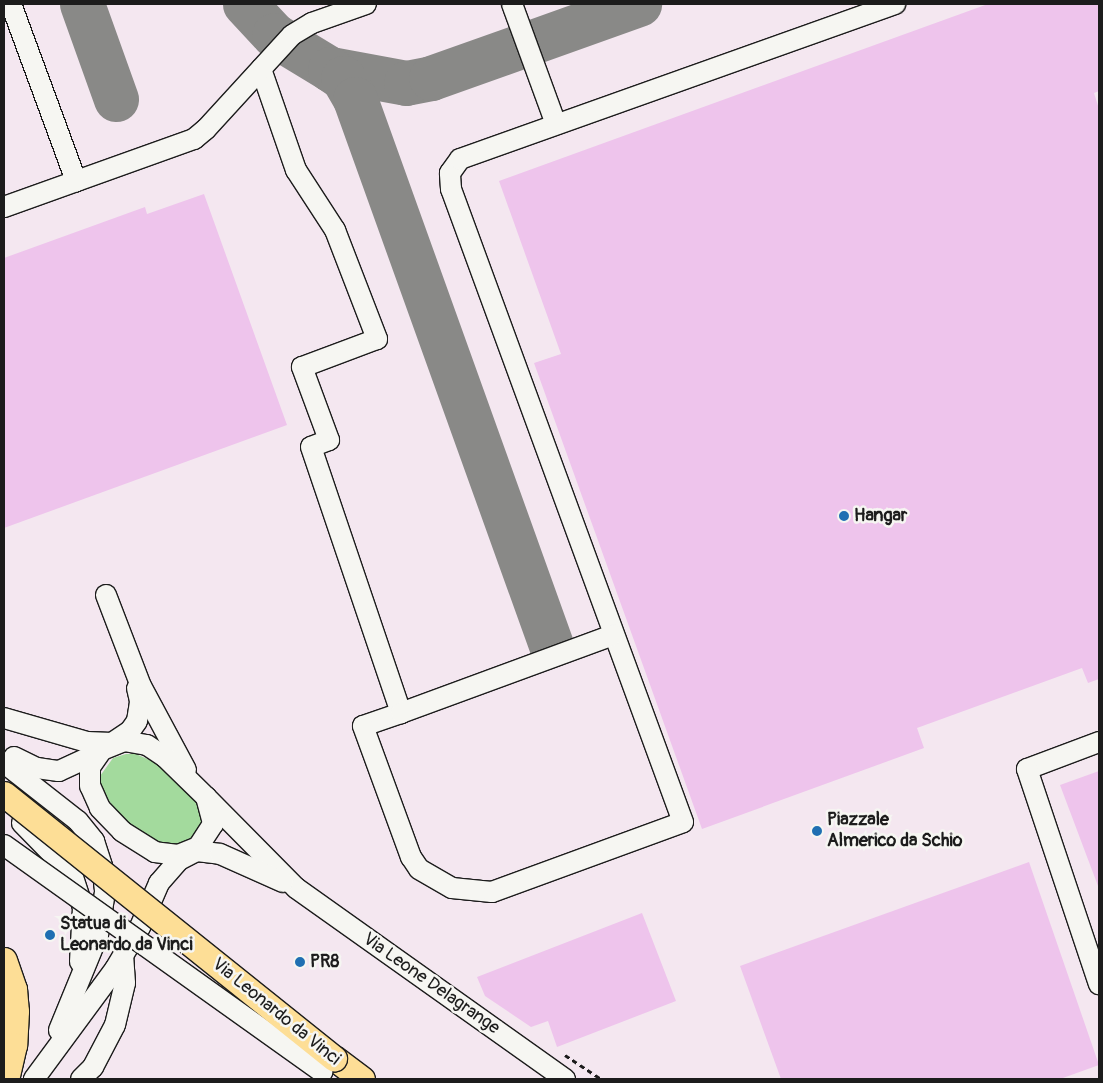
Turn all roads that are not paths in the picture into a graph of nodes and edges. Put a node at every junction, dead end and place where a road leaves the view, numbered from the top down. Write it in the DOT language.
graph roads {
  1 [pos="11,4"];
  2 [pos="366,4"];
  3 [pos="512,4"];
  4 [pos="895,4"];
  5 [pos="261,69"];
  6 [pos="556,124"];
  7 [pos="76,181"];
  8 [pos="4,207"];
  9 [pos="106,595"];
  10 [pos="613,635"];
  11 [pos="125,646"];
  12 [pos="400,713"];
  13 [pos="4,718"];
  14 [pos="1099,742"];
  15 [pos="107,747"];
  16 [pos="9,760"];
  17 [pos="192,781"];
  18 [pos="4,794"];
  19 [pos="206,798"];
  20 [pos="4,809"];
  21 [pos="4,845"];
  22 [pos="189,853"];
  23 [pos="296,888"];
  24 [pos="4,944"];
  25 [pos="123,957"];
  26 [pos="4,960"];
  27 [pos="1099,984"];
  28 [pos="14,990"];
  29 [pos="67,1014"];
  30 [pos="6,1079"];
  31 [pos="32,1079"];
  32 [pos="81,1079"];
  33 [pos="334,1079"];
  34 [pos="362,1079"];
  35 [pos="565,1079"];
  1 -- 7 [label="street"];
  2 -- 5 [label="street"];
  3 -- 6 [label="street"];
  4 -- 6 [label="street"];
  5 -- 7 [label="street"];
  5 -- 12 [label="street"];
  6 -- 10 [label="street"];
  7 -- 8 [label="street"];
  9 -- 11 [label="street"];
  10 -- 12 [label="street"];
  10 -- 12 [label="street"];
  11 -- 15 [label="street"];
  11 -- 17 [label="street"];
  13 -- 15 [label="street"];
  14 -- 27 [label="street"];
  15 -- 16 [label="street"];
  15 -- 17 [label="street"];
  15 -- 22 [label="street"];
  16 -- 29 [label="street"];
  17 -- 19 [label="street"];
  18 -- 34 [label="main road, Via Leonardo da Vinci, bridge"];
  19 -- 22 [label="street"];
  19 -- 23 [label="street, Via Leone Delagrange"];
  20 -- 29 [label="street"];
  21 -- 33 [label="street, bridge"];
  22 -- 23 [label="street, Via Leone Delagrange"];
  22 -- 25 [label="street"];
  23 -- 35 [label="street, Via Leone Delagrange"];
  24 -- 28 [label="street"];
  25 -- 31 [label="street"];
  25 -- 32 [label="street"];
  26 -- 28 [label="main road"];
  28 -- 30 [label="main road"];
  29 -- 31 [label="street"];
}
